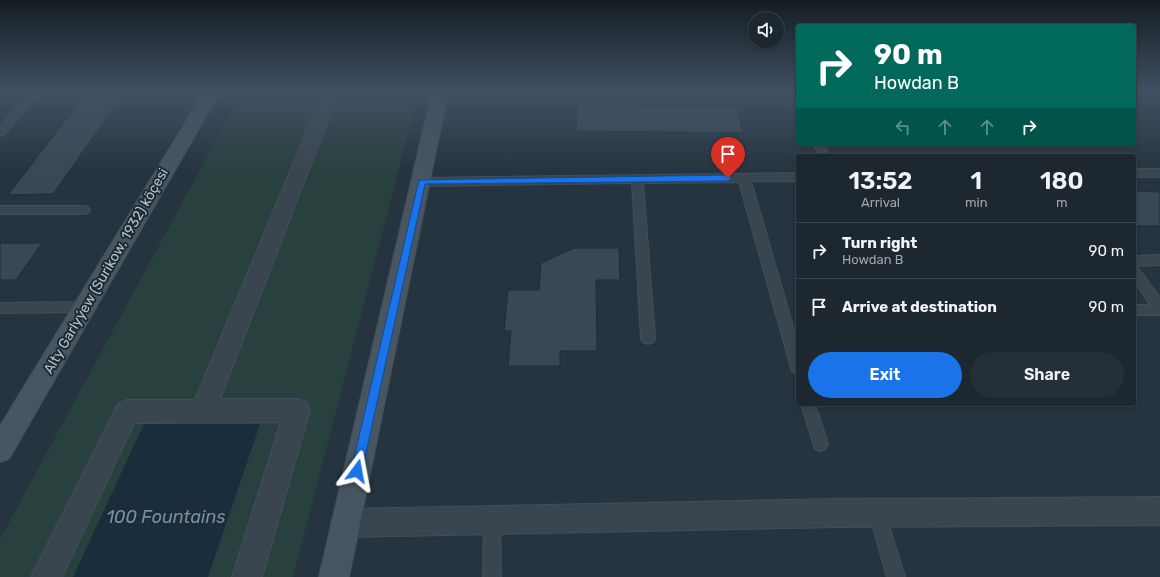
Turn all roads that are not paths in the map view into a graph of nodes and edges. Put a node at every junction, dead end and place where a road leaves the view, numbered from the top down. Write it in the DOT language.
graph roads {
  1 [pos="12,119"];
  2 [pos="196,119"];
  3 [pos="320,119"];
  4 [pos="434,119"];
  5 [pos="0,133"];
  6 [pos="1136,173"];
  7 [pos="1160,173"];
  8 [pos="796,177"];
  9 [pos="744,178"];
  10 [pos="637,179"];
  11 [pos="421,182"];
  12 [pos="0,210"];
  13 [pos="84,210"];
  14 [pos="1160,260"];
  15 [pos="1136,261"];
  16 [pos="1136,274"];
  17 [pos="85,307"];
  18 [pos="0,308"];
  19 [pos="1160,309"];
  20 [pos="1136,310"];
  21 [pos="648,338"];
  22 [pos="796,361"];
  23 [pos="809,406"];
  24 [pos="202,410"];
  25 [pos="820,444"];
  26 [pos="0,450"];
  27 [pos="1160,511"];
  28 [pos="877,513"];
  29 [pos="492,520"];
  30 [pos="345,523"];
  31 [pos="46,577"];
  32 [pos="247,577"];
  33 [pos="334,577"];
  34 [pos="492,577"];
  35 [pos="896,577"];
  1 -- 5 [label="lane"];
  2 -- 17 [label="street, Alty Garlyýew (Surikow, 1932) köçesi"];
  3 -- 24 [label="street"];
  4 -- 11 [label="street"];
  6 -- 7 [label="lane"];
  8 -- 9 [label="lane"];
  9 -- 10 [label="lane"];
  9 -- 22 [label="lane"];
  10 -- 11 [label="lane"];
  10 -- 21 [label="lane"];
  11 -- 30 [label="street"];
  12 -- 13 [label="lane"];
  14 -- 15 [label="lane"];
  16 -- 19 [label="lane"];
  17 -- 18 [label="lane"];
  17 -- 26 [label="street, Alty Garlyýew (Surikow, 1932) köçesi"];
  19 -- 20 [label="lane"];
  23 -- 25 [label="lane"];
  24 -- 31 [label="street"];
  24 -- 32 [label="street"];
  27 -- 28 [label="street"];
  28 -- 29 [label="street"];
  28 -- 35 [label="lane"];
  29 -- 30 [label="street"];
  29 -- 34 [label="lane"];
  30 -- 33 [label="street"];
}
